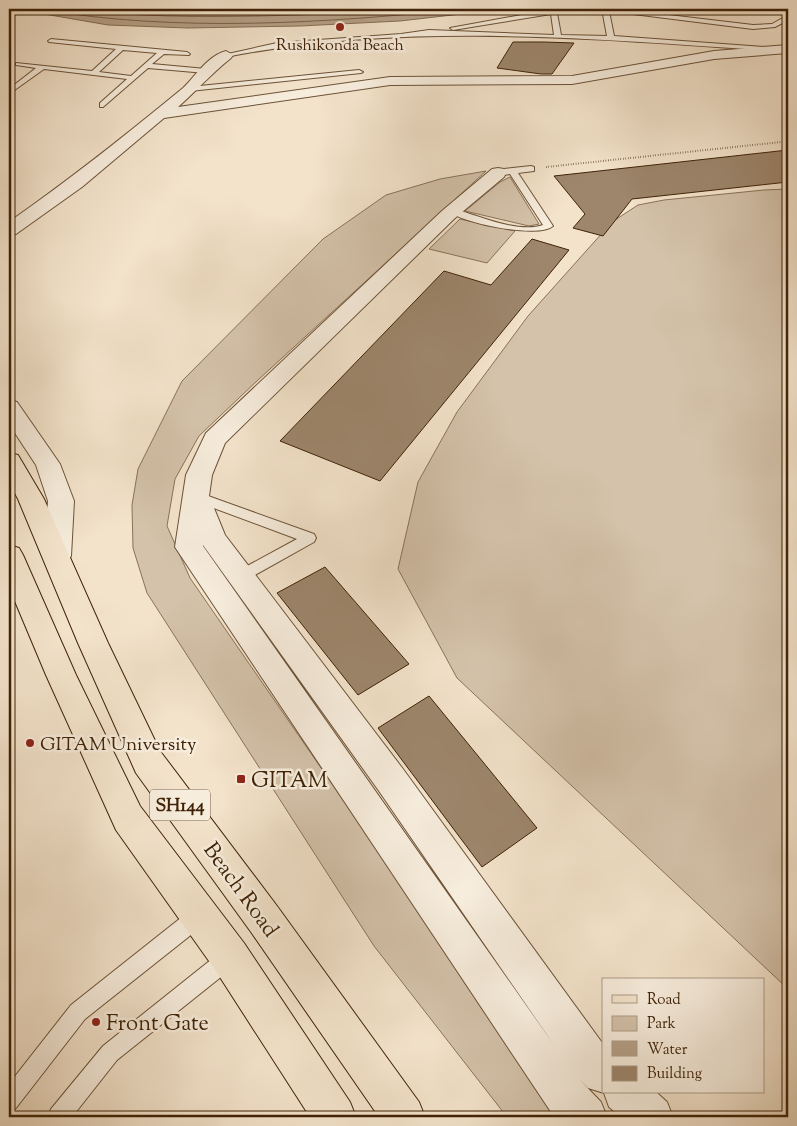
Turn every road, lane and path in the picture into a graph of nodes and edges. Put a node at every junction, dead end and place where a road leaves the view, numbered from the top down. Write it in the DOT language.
graph roads {
  1 [pos="572,9"];
  2 [pos="605,9"];
  3 [pos="554,11"];
  4 [pos="788,17"];
  5 [pos="508,18"];
  6 [pos="421,33"];
  7 [pos="511,35"];
  8 [pos="558,37"];
  9 [pos="611,38"];
  10 [pos="51,41"];
  11 [pos="121,48"];
  12 [pos="786,49"];
  13 [pos="162,52"];
  14 [pos="187,54"];
  15 [pos="226,55"];
  16 [pos="18,64"];
  17 [pos="146,66"];
  18 [pos="41,68"];
  19 [pos="206,71"];
  20 [pos="359,72"];
  21 [pos="93,74"];
  22 [pos="133,78"];
  23 [pos="190,89"];
  24 [pos="9,92"];
  25 [pos="103,105"];
  26 [pos="159,114"];
  27 [pos="781,142"];
  28 [pos="531,169"];
  29 [pos="505,172"];
  30 [pos="452,211"];
  31 [pos="9,230"];
  32 [pos="9,407"];
  33 [pos="9,461"];
  34 [pos="197,497"];
  35 [pos="9,555"];
  36 [pos="57,556"];
  37 [pos="240,576"];
  38 [pos="199,916"];
  39 [pos="230,958"];
  40 [pos="602,1072"];
  41 [pos="626,1094"];
  42 [pos="9,1101"];
  43 [pos="59,1117"];
  44 [pos="335,1117"];
  45 [pos="404,1117"];
  46 [pos="586,1117"];
  47 [pos="652,1117"];
  1 -- 3 [label="lane"];
  2 -- 4 [label="lane"];
  2 -- 9 [label="lane"];
  3 -- 5 [label="lane"];
  3 -- 8 [label="lane"];
  5 -- 6 [label="lane"];
  5 -- 7 [label="lane"];
  6 -- 7 [label="lane"];
  6 -- 15 [label="lane"];
  7 -- 8 [label="lane"];
  8 -- 9 [label="lane"];
  9 -- 12 [label="lane"];
  10 -- 11 [label="lane"];
  11 -- 13 [label="lane"];
  11 -- 21 [label="lane"];
  12 -- 26 [label="street"];
  13 -- 14 [label="lane"];
  13 -- 17 [label="lane"];
  15 -- 19 [label="street"];
  16 -- 18 [label="lane"];
  17 -- 19 [label="lane"];
  17 -- 22 [label="lane"];
  18 -- 21 [label="lane"];
  18 -- 24 [label="lane"];
  19 -- 23 [label="street"];
  20 -- 23 [label="lane"];
  21 -- 22 [label="lane"];
  22 -- 25 [label="lane"];
  23 -- 26 [label="street"];
  26 -- 31 [label="street"];
  27 -- 28 [label="path"];
  28 -- 29 [label="lane"];
  29 -- 30 [label="street"];
  29 -- 30 [label="lane"];
  30 -- 34 [label="street"];
  32 -- 36 [label="street"];
  33 -- 36 [label="main road, Beach Road / SH144"];
  34 -- 37 [label="street"];
  34 -- 37 [label="lane"];
  34 -- 46 [label="street"];
  35 -- 38 [label="main road, SH144"];
  36 -- 45 [label="main road, Beach Road / SH144"];
  37 -- 40 [label="street"];
  38 -- 39 [label="main road, SH144"];
  38 -- 42 [label="lane"];
  39 -- 43 [label="lane"];
  39 -- 44 [label="main road, SH144"];
  41 -- 47 [label="street"];
}
